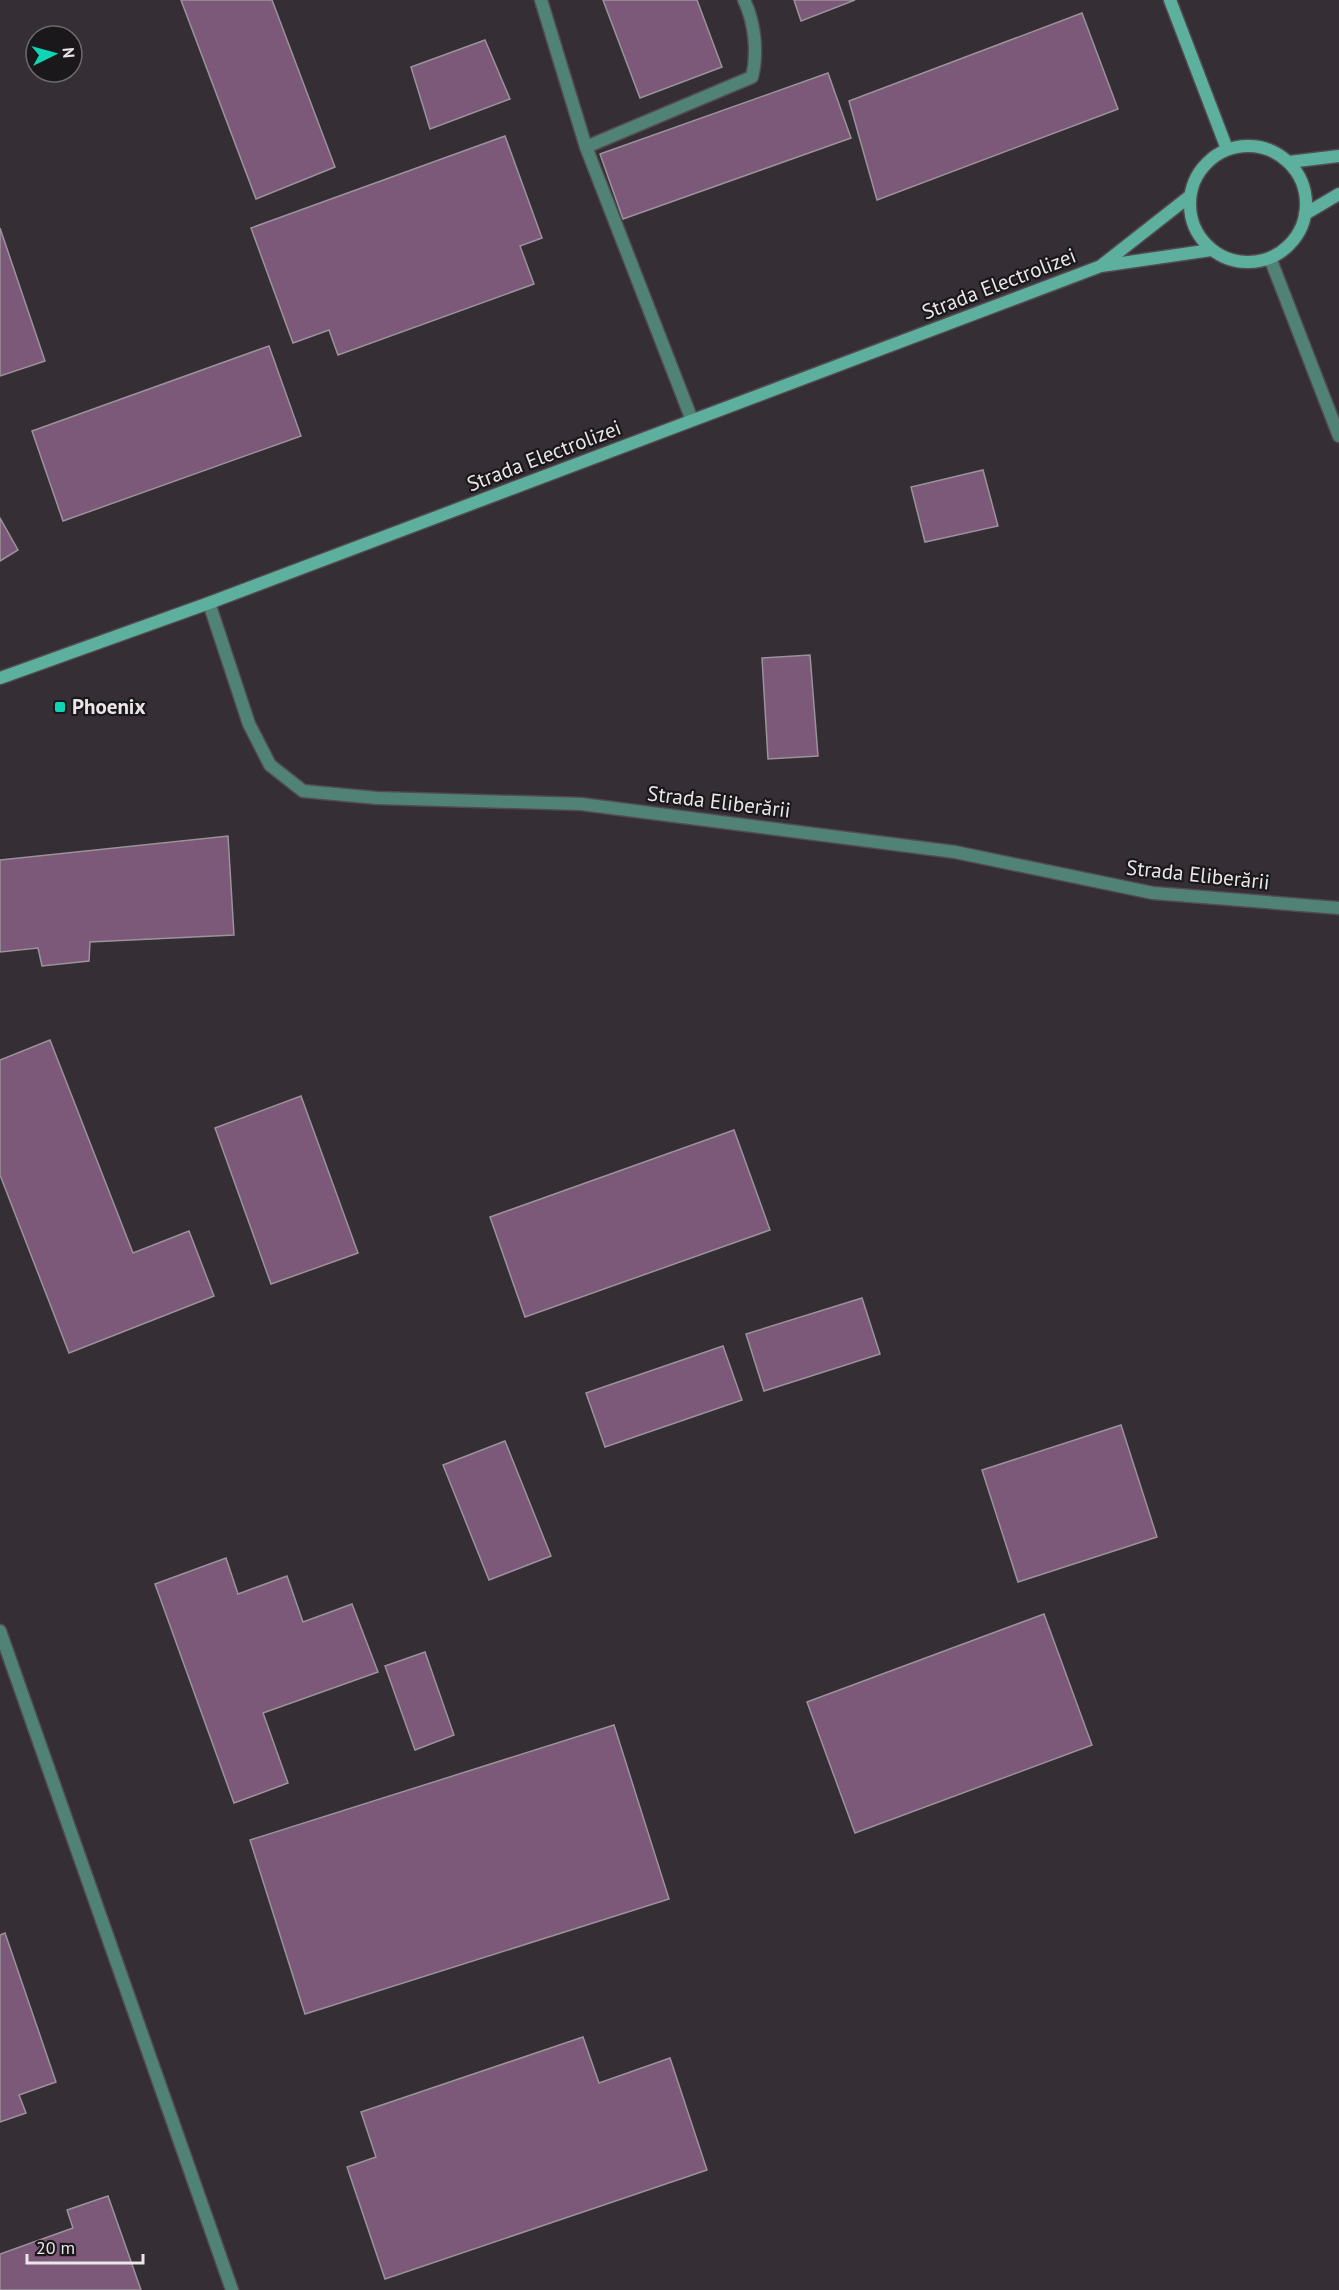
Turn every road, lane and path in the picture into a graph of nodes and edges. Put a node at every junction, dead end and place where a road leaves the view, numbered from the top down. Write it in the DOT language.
graph roads {
  1 [pos="541,0"];
  2 [pos="744,0"];
  3 [pos="1170,0"];
  4 [pos="586,147"];
  5 [pos="1227,149"];
  6 [pos="1339,156"];
  7 [pos="1289,162"];
  8 [pos="1339,194"];
  9 [pos="1190,196"];
  10 [pos="1305,214"];
  11 [pos="1211,250"];
  12 [pos="1270,258"];
  13 [pos="1101,266"];
  14 [pos="692,420"];
  15 [pos="1339,436"];
  16 [pos="209,603"];
  17 [pos="0,678"];
  18 [pos="1339,908"];
  19 [pos="0,1631"];
  20 [pos="232,2290"];
  1 -- 4 [label="street"];
  2 -- 4 [label="street"];
  3 -- 5 [label="street"];
  4 -- 14 [label="street"];
  5 -- 7 [label="street"];
  5 -- 9 [label="street"];
  6 -- 7 [label="street"];
  7 -- 10 [label="street"];
  8 -- 10 [label="street"];
  9 -- 11 [label="street"];
  9 -- 13 [label="street, Strada Electrolizei"];
  10 -- 12 [label="street"];
  11 -- 12 [label="street"];
  11 -- 13 [label="street, Strada Electrolizei"];
  12 -- 15 [label="street"];
  13 -- 14 [label="street, Strada Electrolizei"];
  14 -- 16 [label="street, Strada Electrolizei"];
  16 -- 17 [label="street, Strada Electrolizei"];
  16 -- 18 [label="street, Strada Eliberării"];
  19 -- 20 [label="street"];
}
